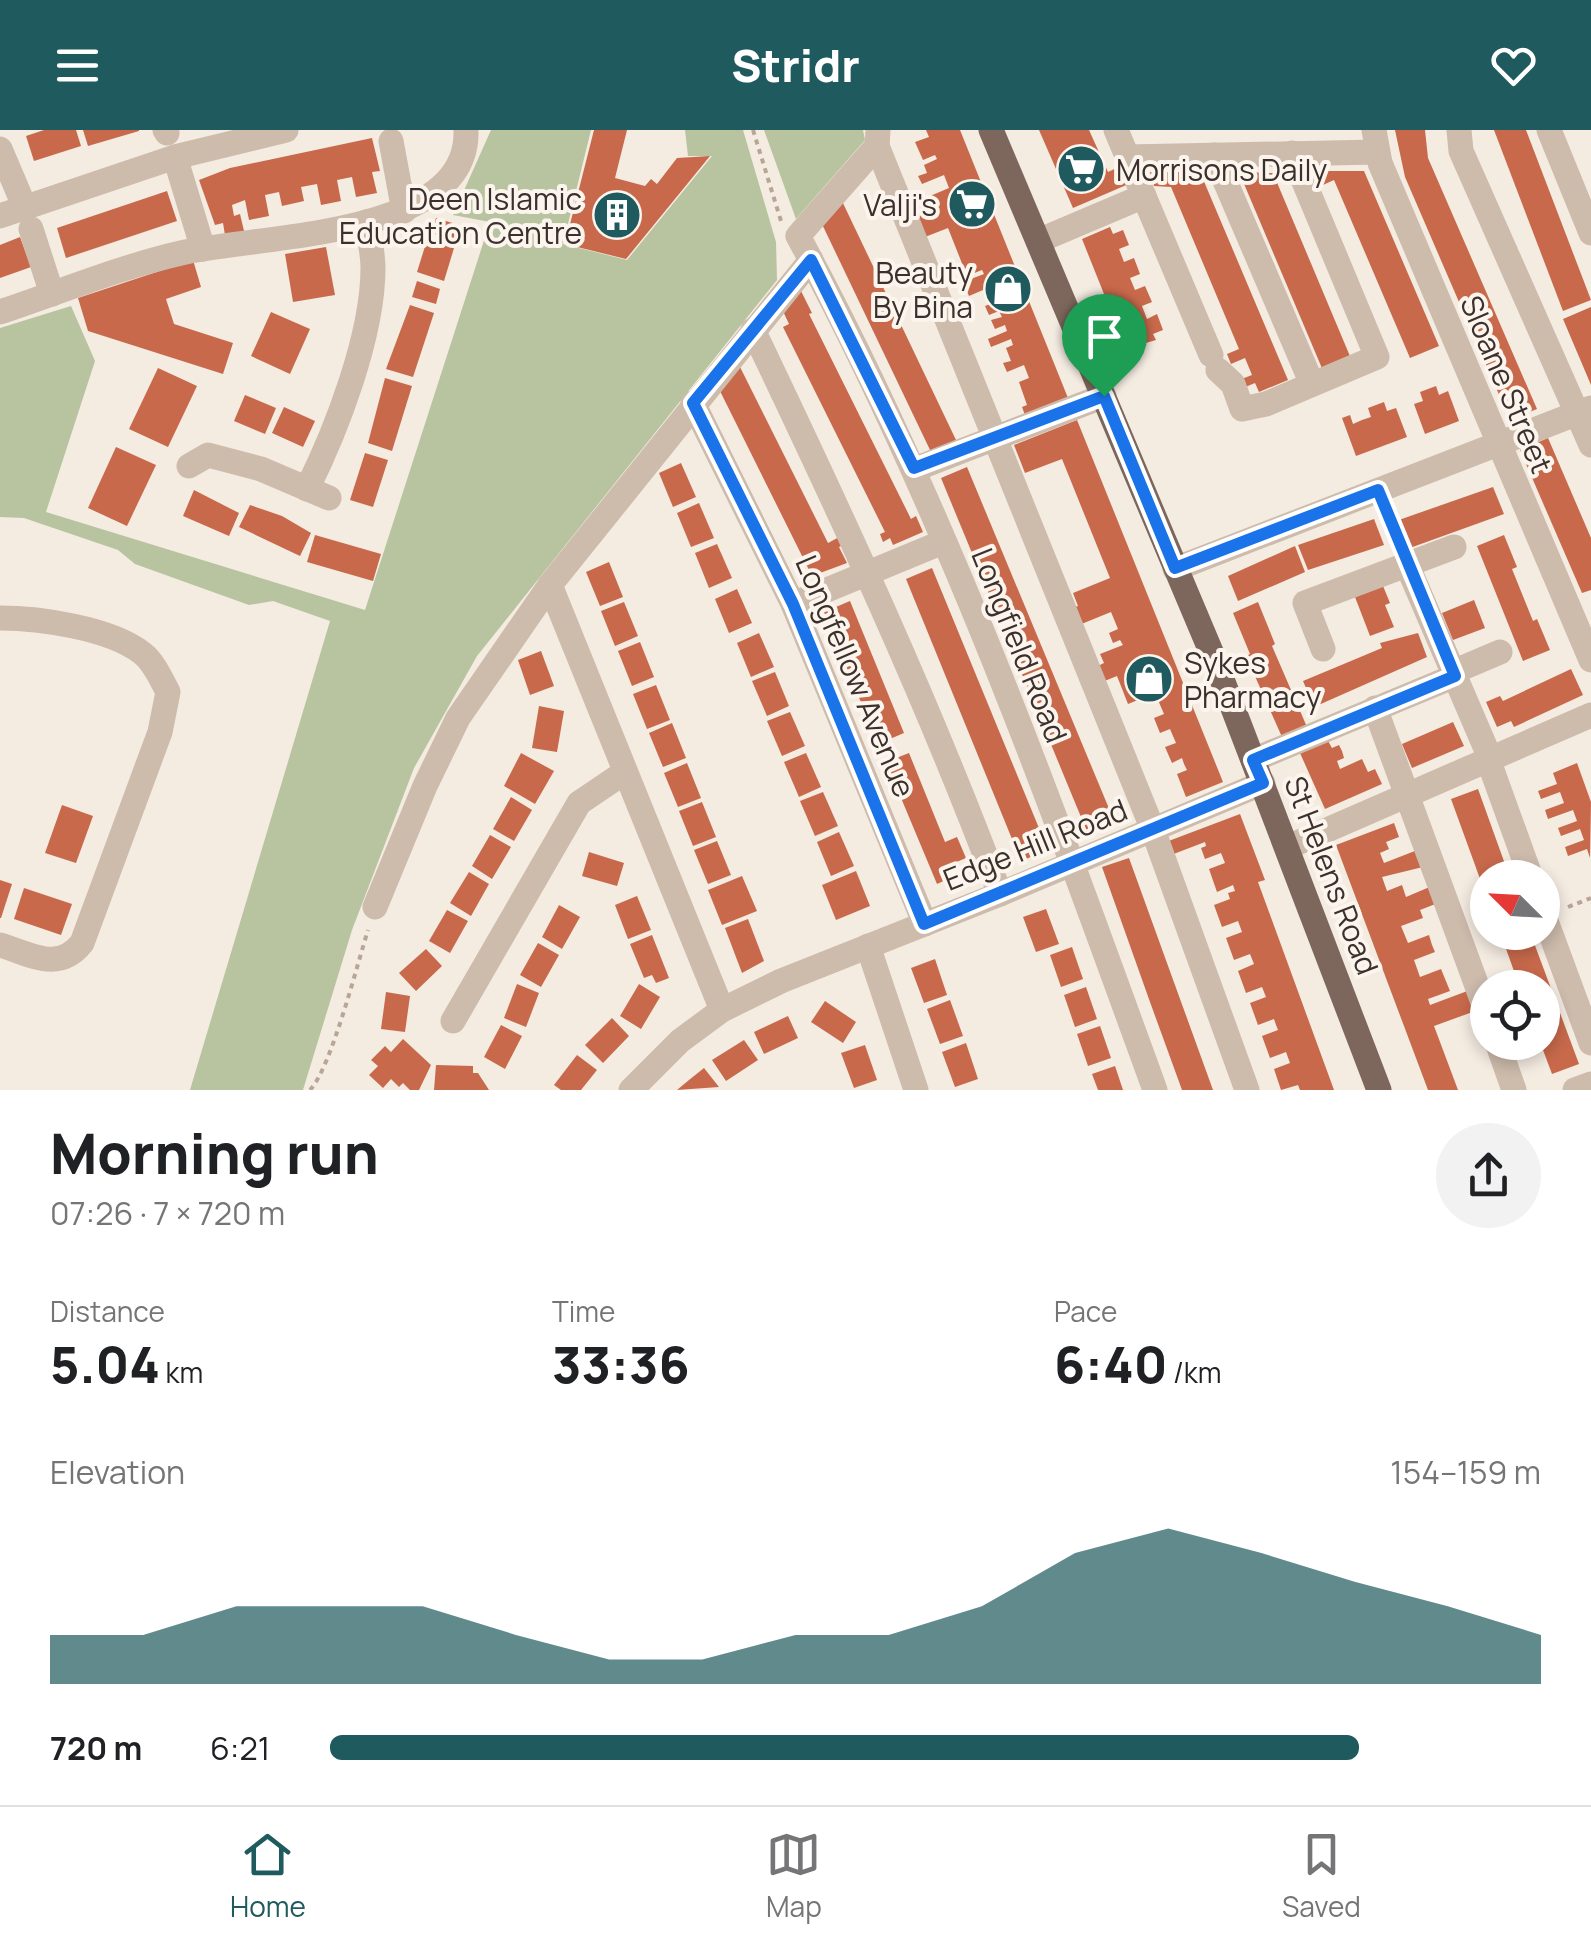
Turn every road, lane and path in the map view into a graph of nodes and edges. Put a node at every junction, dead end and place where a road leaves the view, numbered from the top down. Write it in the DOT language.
graph roads {
  1 [pos="286,130"];
  2 [pos="466,130"];
  3 [pos="752,130"];
  4 [pos="991,130"];
  5 [pos="1116,130"];
  6 [pos="1459,130"];
  7 [pos="1549,130"];
  8 [pos="877,138"];
  9 [pos="169,140"];
  10 [pos="391,141"];
  11 [pos="1375,141"];
  12 [pos="0,149"];
  13 [pos="1292,153"];
  14 [pos="1214,155"];
  15 [pos="1127,157"];
  16 [pos="1144,196"];
  17 [pos="404,211"];
  18 [pos="19,218"];
  19 [pos="367,222"];
  20 [pos="1591,233"];
  21 [pos="798,236"];
  22 [pos="1038,240"];
  23 [pos="203,249"];
  24 [pos="811,260"];
  25 [pos="52,294"];
  26 [pos="0,312"];
  27 [pos="752,330"];
  28 [pos="1312,384"];
  29 [pos="1104,396"];
  30 [pos="693,403"];
  31 [pos="1584,411"];
  32 [pos="993,440"];
  33 [pos="1496,444"];
  34 [pos="1591,445"];
  35 [pos="200,452"];
  36 [pos="914,468"];
  37 [pos="1378,490"];
  38 [pos="943,542"];
  39 [pos="1454,548"];
  40 [pos="1409,567"];
  41 [pos="1175,568"];
  42 [pos="869,573"];
  43 [pos="550,585"];
  44 [pos="793,604"];
  45 [pos="0,618"];
  46 [pos="1323,649"];
  47 [pos="1500,652"];
  48 [pos="1591,660"];
  49 [pos="1454,674"];
  50 [pos="1376,708"];
  51 [pos="1591,716"];
  52 [pos="1489,759"];
  53 [pos="625,772"];
  54 [pos="1258,772"];
  55 [pos="1408,794"];
  56 [pos="1153,830"];
  57 [pos="1288,847"];
  58 [pos="1525,860"];
  59 [pos="1073,864"];
  60 [pos="1000,894"];
  61 [pos="376,907"];
  62 [pos="924,924"];
  63 [pos="0,944"];
  64 [pos="868,946"];
  65 [pos="1557,950"];
  66 [pos="1471,970"];
  67 [pos="722,1010"];
  68 [pos="453,1021"];
  69 [pos="1591,1042"];
  70 [pos="1503,1060"];
  71 [pos="1591,1084"];
  72 [pos="310,1090"];
  73 [pos="631,1090"];
  74 [pos="916,1090"];
  75 [pos="1155,1090"];
  76 [pos="1247,1090"];
  77 [pos="1379,1090"];
  78 [pos="1514,1090"];
  79 [pos="1575,1090"];
  1 -- 9 [label="street"];
  2 -- 17 [label="street"];
  3 -- 21 [label="path"];
  4 -- 22 [label="main road, St Helens Road"];
  5 -- 15 [label="street"];
  6 -- 31 [label="street"];
  7 -- 20 [label="street"];
  8 -- 21 [label="street"];
  8 -- 32 [label="street"];
  9 -- 18 [label="street"];
  9 -- 23 [label="street"];
  10 -- 17 [label="street"];
  11 -- 13 [label="street"];
  11 -- 33 [label="street, Sloane Street"];
  12 -- 18 [label="street"];
  13 -- 14 [label="street"];
  13 -- 28 [label="street"];
  14 -- 15 [label="street"];
  14 -- 28 [label="street"];
  15 -- 16 [label="street"];
  16 -- 22 [label="street"];
  16 -- 28 [label="street"];
  17 -- 19 [label="street"];
  18 -- 25 [label="street"];
  19 -- 23 [label="street"];
  19 -- 35 [label="street"];
  21 -- 24 [label="street, Longfield Road"];
  22 -- 29 [label="main road, St Helens Road"];
  23 -- 25 [label="street"];
  24 -- 27 [label="street"];
  24 -- 36 [label="street, Longfield Road"];
  25 -- 26 [label="street"];
  27 -- 30 [label="street"];
  27 -- 42 [label="street"];
  29 -- 32 [label="street"];
  29 -- 41 [label="main road, St Helens Road"];
  30 -- 43 [label="street"];
  30 -- 44 [label="street, Longfellow Avenue"];
  31 -- 33 [label="street"];
  31 -- 34 [label="street"];
  32 -- 36 [label="street"];
  32 -- 56 [label="street"];
  33 -- 37 [label="street"];
  33 -- 48 [label="street, Sloane Street"];
  36 -- 38 [label="street, Longfield Road"];
  37 -- 40 [label="path"];
  37 -- 41 [label="street"];
  38 -- 42 [label="street"];
  38 -- 59 [label="street, Longfield Road"];
  39 -- 40 [label="street"];
  40 -- 46 [label="street"];
  40 -- 49 [label="street"];
  41 -- 54 [label="main road, St Helens Road"];
  42 -- 44 [label="street"];
  42 -- 60 [label="street"];
  43 -- 53 [label="street"];
  43 -- 61 [label="street"];
  44 -- 62 [label="street, Longfellow Avenue"];
  45 -- 63 [label="street"];
  47 -- 49 [label="street, Edge Hill Road"];
  49 -- 50 [label="street, Edge Hill Road"];
  49 -- 52 [label="street"];
  50 -- 54 [label="street, Edge Hill Road"];
  50 -- 55 [label="street"];
  51 -- 52 [label="street"];
  52 -- 55 [label="street"];
  52 -- 58 [label="street"];
  53 -- 67 [label="street"];
  53 -- 68 [label="street"];
  54 -- 56 [label="street, Edge Hill Road"];
  54 -- 57 [label="main road, St Helens Road"];
  55 -- 57 [label="street"];
  55 -- 66 [label="street"];
  56 -- 59 [label="street, Edge Hill Road"];
  56 -- 76 [label="street"];
  57 -- 77 [label="main road, St Helens Road"];
  59 -- 60 [label="street, Edge Hill Road"];
  59 -- 75 [label="street, Longfield Road"];
  60 -- 62 [label="street, Edge Hill Road"];
  61 -- 72 [label="path"];
  62 -- 64 [label="street, Edge Hill Road"];
  64 -- 67 [label="street, Edge Hill Road"];
  64 -- 74 [label="street"];
  65 -- 69 [label="street"];
  67 -- 73 [label="street, Edge Hill Road"];
  70 -- 78 [label="street"];
  71 -- 79 [label="street"];
}
